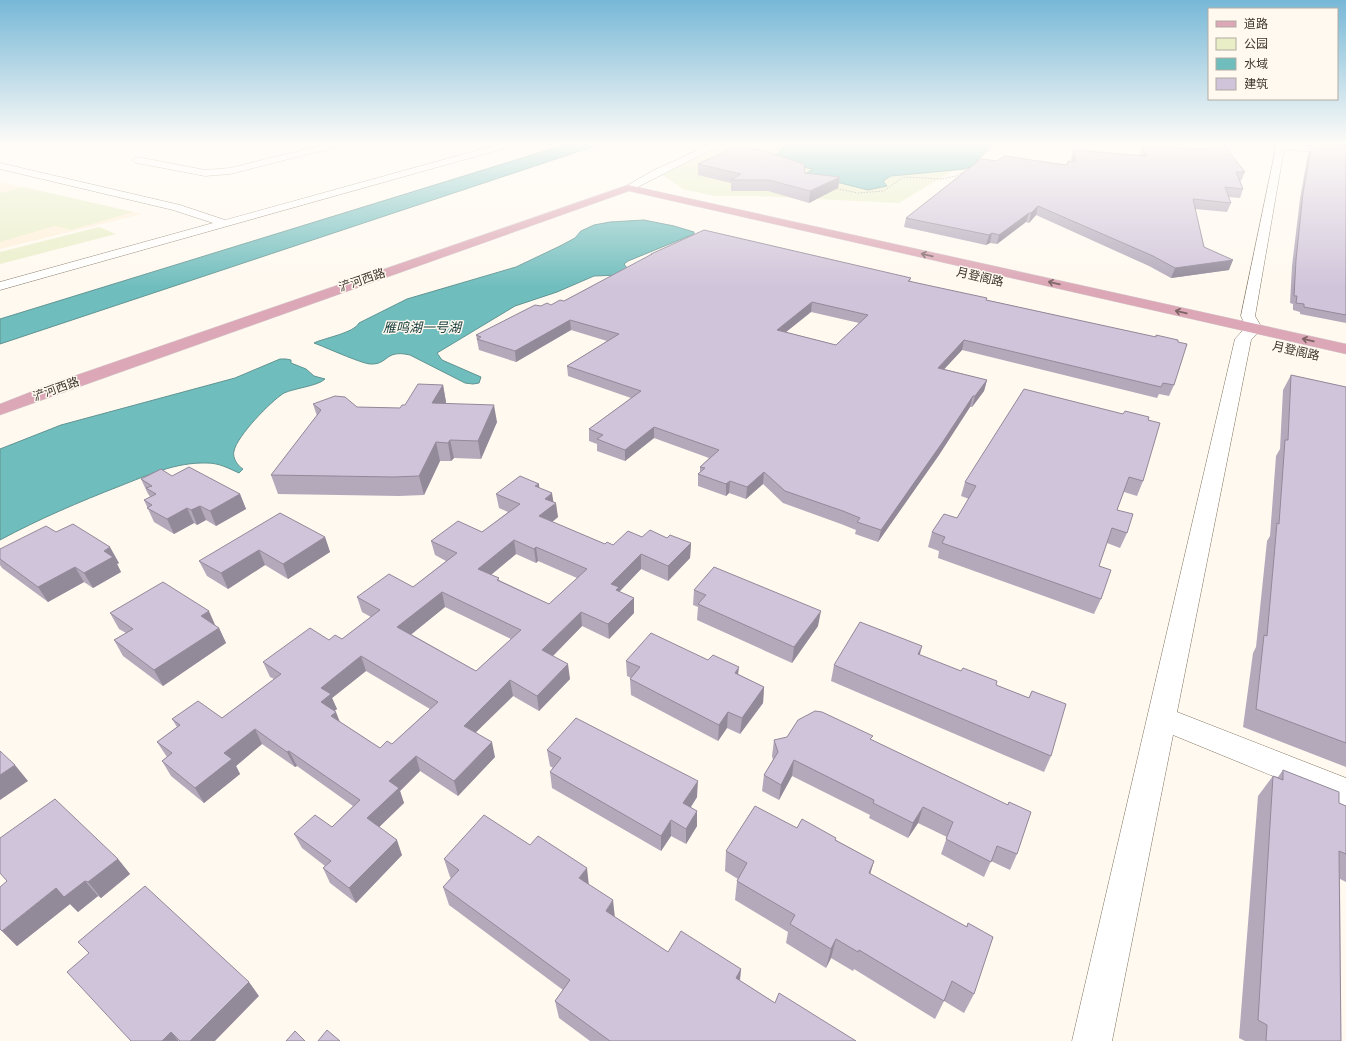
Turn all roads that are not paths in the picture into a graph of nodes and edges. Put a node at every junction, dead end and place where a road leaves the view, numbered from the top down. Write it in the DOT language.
graph roads {
  1 [pos="110,192"];
  2 [pos="338,192"];
  3 [pos="614,192"];
  4 [pos="643,192"];
  5 [pos="1271,192"];
  6 [pos="224,223"];
  7 [pos="0,286"];
  8 [pos="1248,333"];
  9 [pos="1346,349"];
  10 [pos="1339,361"];
  11 [pos="0,410"];
  12 [pos="1162,718"];
  13 [pos="1346,792"];
  14 [pos="1092,1041"];
  1 -- 6 [label="street"];
  2 -- 6 [label="street"];
  3 -- 8 [label="main road, 月登阁路"];
  3 -- 11 [label="main road, 浐河西路"];
  8 -- 4 [label="main road, 月登阁路, one-way"];
  5 -- 8 [label="street"];
  6 -- 7 [label="street"];
  9 -- 8 [label="main road, 月登阁路, one-way"];
  8 -- 10 [label="main road, 月登阁路"];
  8 -- 12 [label="street"];
  12 -- 13 [label="street"];
  12 -- 14 [label="street"];
}
